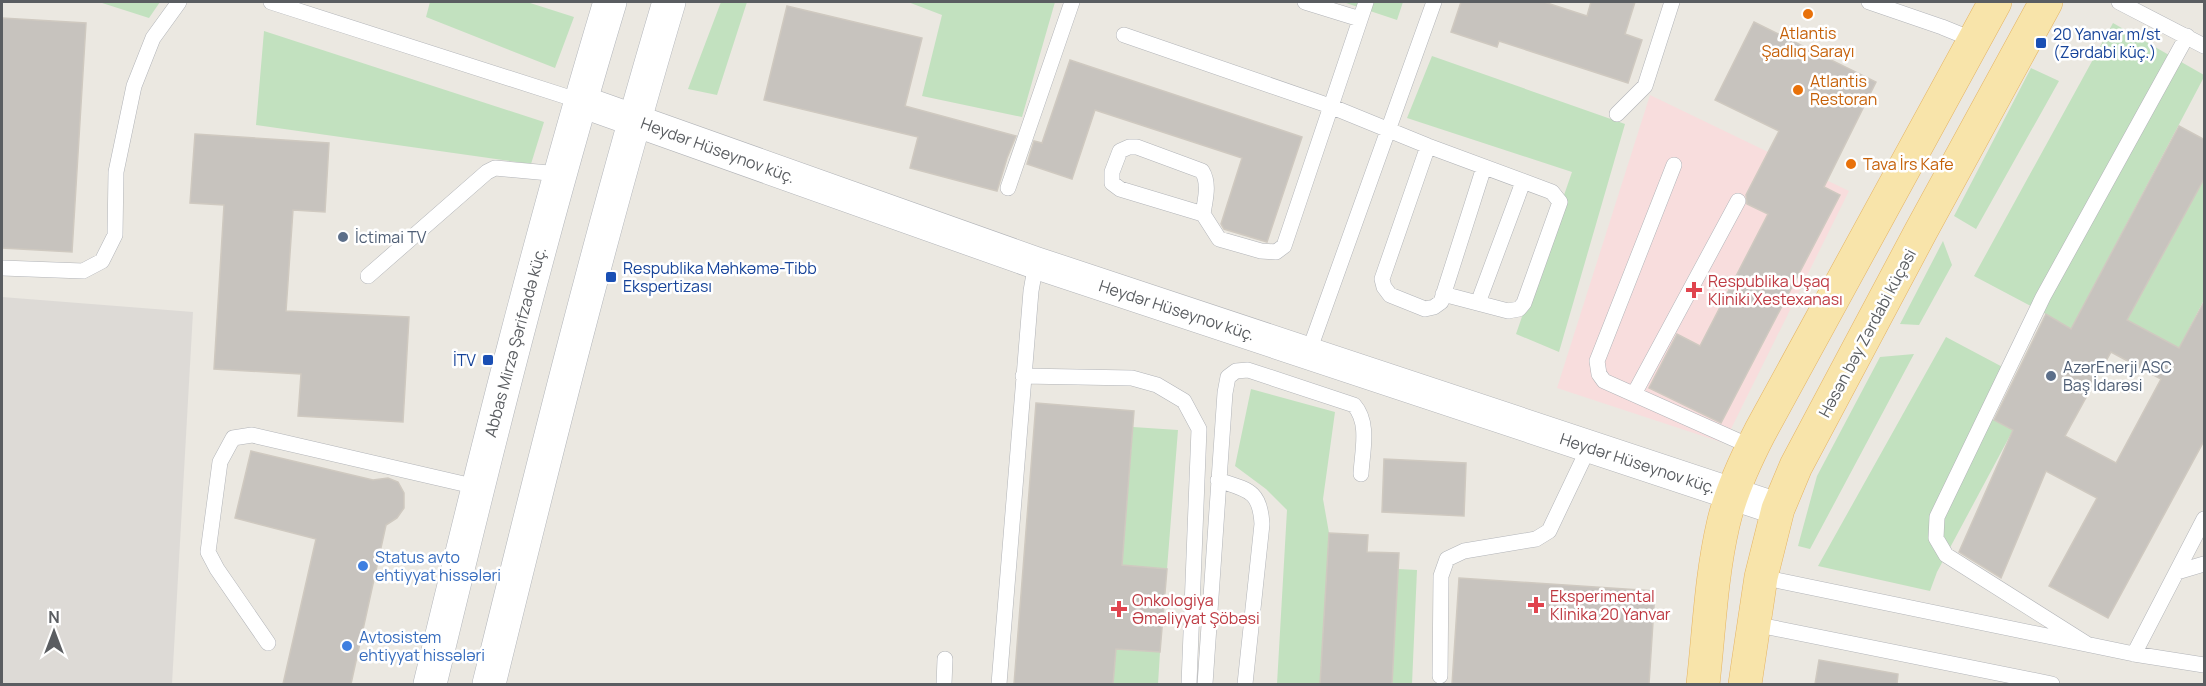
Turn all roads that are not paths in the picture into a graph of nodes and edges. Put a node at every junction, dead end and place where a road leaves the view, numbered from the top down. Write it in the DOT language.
graph roads {
  1 [pos="179,2"];
  2 [pos="272,2"];
  3 [pos="610,2"];
  4 [pos="669,2"];
  5 [pos="1072,2"];
  6 [pos="1305,2"];
  7 [pos="1366,2"];
  8 [pos="1434,2"];
  9 [pos="1672,2"];
  10 [pos="1869,2"];
  11 [pos="1995,2"];
  12 [pos="2046,2"];
  13 [pos="2119,2"];
  14 [pos="1360,19"];
  15 [pos="1124,35"];
  16 [pos="2187,36"];
  17 [pos="1974,40"];
  18 [pos="2205,46"];
  19 [pos="580,101"];
  20 [pos="1330,106"];
  21 [pos="1617,114"];
  22 [pos="634,120"];
  23 [pos="1389,130"];
  24 [pos="1428,146"];
  25 [pos="1674,165"];
  26 [pos="1484,167"];
  27 [pos="560,174"];
  28 [pos="1523,182"];
  29 [pos="1008,188"];
  30 [pos="1738,201"];
  31 [pos="1203,214"];
  32 [pos="1036,263"];
  33 [pos="2,268"];
  34 [pos="368,276"];
  35 [pos="1443,294"];
  36 [pos="1478,303"];
  37 [pos="1308,354"];
  38 [pos="1023,376"];
  39 [pos="1634,394"];
  40 [pos="1589,447"];
  41 [pos="1752,447"];
  42 [pos="1797,466"];
  43 [pos="1361,474"];
  44 [pos="1218,480"];
  45 [pos="477,487"];
  46 [pos="1732,494"];
  47 [pos="1778,509"];
  48 [pos="2205,519"];
  49 [pos="2205,564"];
  50 [pos="2177,572"];
  51 [pos="1761,577"];
  52 [pos="1754,624"];
  53 [pos="268,643"];
  54 [pos="2087,644"];
  55 [pos="2134,654"];
  56 [pos="945,659"];
  57 [pos="2205,665"];
  58 [pos="1440,676"];
  59 [pos="430,684"];
  60 [pos="489,684"];
  61 [pos="944,684"];
  62 [pos="999,684"];
  63 [pos="1189,684"];
  64 [pos="1204,684"];
  65 [pos="1245,684"];
  66 [pos="1703,684"];
  67 [pos="1745,684"];
  68 [pos="2052,684"];
  1 -- 33 [label="lane"];
  2 -- 19 [label="lane"];
  3 -- 19 [label="main road, Abbas Mirzə Şərifzadə küç."];
  4 -- 22 [label="main road"];
  5 -- 29 [label="lane"];
  6 -- 14 [label="lane"];
  7 -- 14 [label="lane"];
  8 -- 23 [label="lane"];
  9 -- 21 [label="lane"];
  10 -- 17 [label="lane"];
  11 -- 17 [label="main road"];
  12 -- 42 [label="main road, Həsən bəy Zərdabi küçəsi"];
  13 -- 16 [label="lane"];
  14 -- 20 [label="lane"];
  15 -- 20 [label="lane"];
  16 -- 18 [label="lane"];
  16 -- 54 [label="lane"];
  17 -- 41 [label="main road"];
  19 -- 22 [label="street, Heydər Hüseynov küç."];
  19 -- 27 [label="main road, Abbas Mirzə Şərifzadə küç."];
  20 -- 23 [label="lane"];
  20 -- 31 [label="lane"];
  22 -- 32 [label="street, Heydər Hüseynov küç."];
  22 -- 60 [label="main road"];
  23 -- 24 [label="lane"];
  23 -- 37 [label="lane"];
  24 -- 26 [label="lane"];
  24 -- 35 [label="lane"];
  25 -- 39 [label="lane"];
  26 -- 28 [label="lane"];
  26 -- 35 [label="lane"];
  27 -- 34 [label="lane"];
  27 -- 45 [label="main road, Abbas Mirzə Şərifzadə küç."];
  28 -- 36 [label="lane"];
  28 -- 36 [label="lane"];
  30 -- 39 [label="lane"];
  31 -- 31 [label="lane"];
  32 -- 37 [label="street, Heydər Hüseynov küç."];
  32 -- 38 [label="lane"];
  35 -- 36 [label="lane"];
  37 -- 40 [label="street, Heydər Hüseynov küç."];
  38 -- 62 [label="lane"];
  38 -- 63 [label="lane"];
  39 -- 41 [label="lane"];
  40 -- 46 [label="street, Heydər Hüseynov küç."];
  40 -- 58 [label="lane"];
  41 -- 42 [label="main road"];
  41 -- 46 [label="main road"];
  42 -- 47 [label="main road, Həsən bəy Zərdabi küçəsi"];
  43 -- 44 [label="lane"];
  44 -- 64 [label="lane"];
  44 -- 65 [label="lane"];
  45 -- 53 [label="lane"];
  45 -- 59 [label="main road, Abbas Mirzə Şərifzadə küç."];
  46 -- 47 [label="street, Heydər Hüseynov küç."];
  46 -- 66 [label="main road"];
  47 -- 51 [label="main road, Həsən bəy Zərdabi küçəsi"];
  48 -- 50 [label="lane"];
  49 -- 50 [label="lane"];
  50 -- 55 [label="lane"];
  51 -- 52 [label="main road, Həsən bəy Zərdabi küçəsi"];
  51 -- 54 [label="lane"];
  52 -- 67 [label="main road, Həsən bəy Zərdabi küçəsi"];
  52 -- 68 [label="lane"];
  54 -- 55 [label="lane"];
  55 -- 57 [label="lane"];
  56 -- 61 [label="lane"];
}
